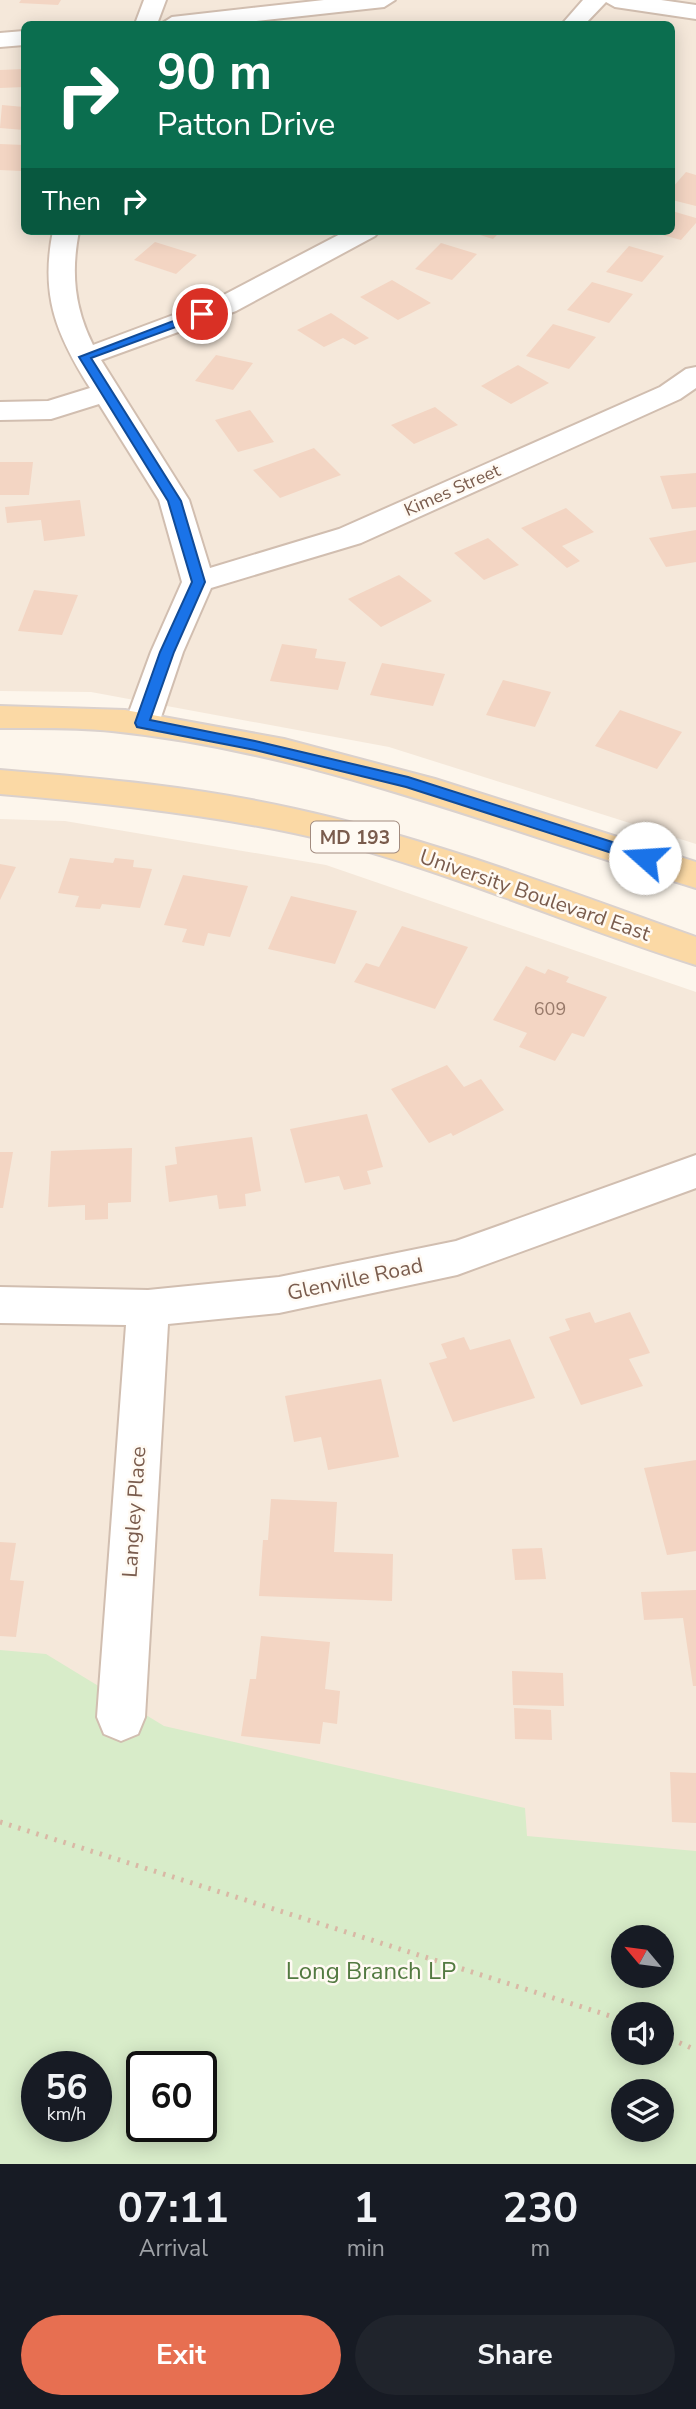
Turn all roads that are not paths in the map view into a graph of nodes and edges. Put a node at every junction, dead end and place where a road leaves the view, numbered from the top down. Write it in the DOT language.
graph roads {
  1 [pos="155,0"];
  2 [pos="384,0"];
  3 [pos="596,0"];
  4 [pos="615,0"];
  5 [pos="696,12"];
  6 [pos="147,21"];
  7 [pos="198,21"];
  8 [pos="576,21"];
  9 [pos="21,38"];
  10 [pos="0,40"];
  11 [pos="65,235"];
  12 [pos="358,235"];
  13 [pos="85,357"];
  14 [pos="696,375"];
  15 [pos="106,391"];
  16 [pos="0,411"];
  17 [pos="198,582"];
  18 [pos="0,717"];
  19 [pos="142,723"];
  20 [pos="0,782"];
  21 [pos="696,876"];
  22 [pos="696,951"];
  23 [pos="696,1171"];
  24 [pos="0,1306"];
  25 [pos="148,1308"];
  26 [pos="121,1717"];
  1 -- 6 [label="street"];
  2 -- 7 [label="street"];
  3 -- 8 [label="street"];
  4 -- 5 [label="street"];
  9 -- 10 [label="street"];
  11 -- 13 [label="street"];
  12 -- 13 [label="street"];
  13 -- 15 [label="street"];
  14 -- 17 [label="street, Kimes Street"];
  15 -- 16 [label="street"];
  15 -- 17 [label="street"];
  17 -- 19 [label="street"];
  18 -- 19 [label="main road"];
  19 -- 21 [label="main road"];
  20 -- 22 [label="main road, University Boulevard East / MD 193"];
  23 -- 25 [label="street, Glenville Road"];
  24 -- 25 [label="street, Glenville Road"];
  25 -- 26 [label="street, Langley Place"];
}
